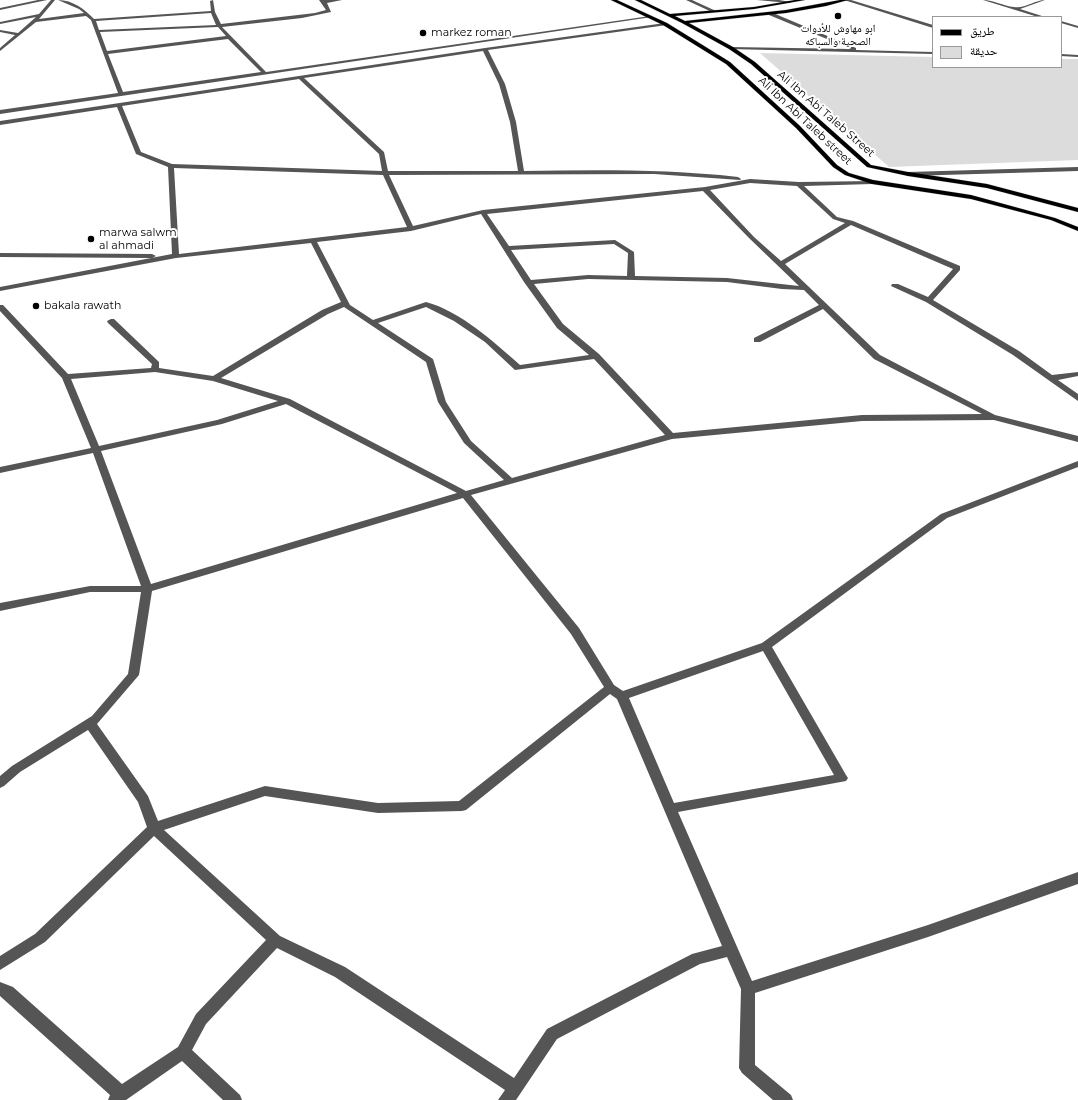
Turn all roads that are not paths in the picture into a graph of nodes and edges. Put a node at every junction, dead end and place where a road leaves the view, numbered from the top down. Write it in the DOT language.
graph roads {
  1 [pos="45,0"];
  2 [pos="53,0"];
  3 [pos="60,0"];
  4 [pos="340,0"];
  5 [pos="613,0"];
  6 [pos="638,0"];
  7 [pos="706,0"];
  8 [pos="759,0"];
  9 [pos="781,0"];
  10 [pos="803,0"];
  11 [pos="846,0"];
  12 [pos="985,0"];
  13 [pos="1043,0"];
  14 [pos="212,1"];
  15 [pos="323,1"];
  16 [pos="690,1"];
  17 [pos="789,2"];
  18 [pos="0,9"];
  19 [pos="1016,9"];
  20 [pos="714,11"];
  21 [pos="213,12"];
  22 [pos="88,14"];
  23 [pos="771,14"];
  24 [pos="40,15"];
  25 [pos="670,15"];
  26 [pos="1040,16"];
  27 [pos="650,17"];
  28 [pos="93,20"];
  29 [pos="35,21"];
  30 [pos="684,22"];
  31 [pos="1062,22"];
  32 [pos="0,23"];
  33 [pos="665,24"];
  34 [pos="219,26"];
  35 [pos="932,27"];
  36 [pos="1078,27"];
  37 [pos="0,31"];
  38 [pos="97,31"];
  39 [pos="18,34"];
  40 [pos="229,37"];
  41 [pos="731,48"];
  42 [pos="484,49"];
  43 [pos="0,50"];
  44 [pos="860,51"];
  45 [pos="105,53"];
  46 [pos="932,53"];
  47 [pos="1062,55"];
  48 [pos="1078,56"];
  49 [pos="264,72"];
  50 [pos="300,78"];
  51 [pos="121,94"];
  52 [pos="119,105"];
  53 [pos="0,112"];
  54 [pos="0,124"];
  55 [pos="171,166"];
  56 [pos="1078,169"];
  57 [pos="385,172"];
  58 [pos="521,172"];
  59 [pos="908,174"];
  60 [pos="750,181"];
  61 [pos="872,182"];
  62 [pos="799,184"];
  63 [pos="705,188"];
  64 [pos="1078,210"];
  65 [pos="482,212"];
  66 [pos="851,222"];
  67 [pos="410,229"];
  68 [pos="1078,229"];
  69 [pos="313,240"];
  70 [pos="506,248"];
  71 [pos="0,255"];
  72 [pos="176,256"];
  73 [pos="781,264"];
  74 [pos="630,278"];
  75 [pos="528,282"];
  76 [pos="895,286"];
  77 [pos="806,288"];
  78 [pos="0,289"];
  79 [pos="929,300"];
  80 [pos="346,303"];
  81 [pos="824,306"];
  82 [pos="0,307"];
  83 [pos="111,321"];
  84 [pos="376,321"];
  85 [pos="757,340"];
  86 [pos="596,356"];
  87 [pos="155,370"];
  88 [pos="1078,374"];
  89 [pos="66,377"];
  90 [pos="1052,378"];
  91 [pos="214,379"];
  92 [pos="1078,398"];
  93 [pos="287,401"];
  94 [pos="994,417"];
  95 [pos="671,436"];
  96 [pos="1078,439"];
  97 [pos="96,449"];
  98 [pos="1078,464"];
  99 [pos="0,470"];
  100 [pos="510,481"];
  101 [pos="465,494"];
  102 [pos="147,589"];
  103 [pos="0,607"];
  104 [pos="766,646"];
  105 [pos="610,688"];
  106 [pos="622,696"];
  107 [pos="90,723"];
  108 [pos="0,783"];
  109 [pos="670,809"];
  110 [pos="154,828"];
  111 [pos="1078,878"];
  112 [pos="275,940"];
  113 [pos="731,950"];
  114 [pos="0,964"];
  115 [pos="0,989"];
  116 [pos="748,989"];
  117 [pos="183,1052"];
  118 [pos="516,1088"];
  119 [pos="119,1097"];
  120 [pos="234,1100"];
  121 [pos="506,1100"];
  122 [pos="785,1100"];
  1 -- 18 [label="street"];
  2 -- 24 [label="street"];
  3 -- 22 [label="street"];
  4 -- 15 [label="street"];
  5 -- 27 [label="main road, Ali Ibn Abi Taleb street"];
  6 -- 25 [label="main road, Ali Ibn Abi Taleb Street"];
  7 -- 16 [label="street"];
  8 -- 17 [label="street"];
  9 -- 17 [label="street"];
  10 -- 17 [label="main road"];
  11 -- 23 [label="main road"];
  11 -- 35 [label="street"];
  12 -- 19 [label="street"];
  13 -- 19 [label="street"];
  14 -- 21 [label="street"];
  15 -- 34 [label="street"];
  16 -- 20 [label="street"];
  17 -- 20 [label="main road"];
  19 -- 26 [label="street"];
  20 -- 25 [label="main road"];
  21 -- 28 [label="street"];
  21 -- 34 [label="street"];
  22 -- 28 [label="street"];
  22 -- 29 [label="street"];
  23 -- 30 [label="main road"];
  23 -- 44 [label="street"];
  24 -- 29 [label="street"];
  24 -- 32 [label="street"];
  25 -- 27 [label="main road"];
  25 -- 30 [label="main road, Ali Ibn Abi Taleb Street"];
  27 -- 33 [label="main road, Ali Ibn Abi Taleb street"];
  27 -- 49 [label="street"];
  28 -- 38 [label="street"];
  29 -- 39 [label="street"];
  30 -- 33 [label="main road"];
  30 -- 41 [label="main road, Ali Ibn Abi Taleb Street"];
  31 -- 36 [label="street"];
  33 -- 42 [label="street"];
  33 -- 61 [label="main road, Ali Ibn Abi Taleb street"];
  34 -- 38 [label="street"];
  34 -- 40 [label="street"];
  37 -- 39 [label="street"];
  38 -- 45 [label="street"];
  39 -- 43 [label="street"];
  40 -- 45 [label="street"];
  40 -- 49 [label="street"];
  41 -- 44 [label="street"];
  41 -- 59 [label="main road, Ali Ibn Abi Taleb Street"];
  42 -- 50 [label="street"];
  42 -- 58 [label="street"];
  44 -- 46 [label="street"];
  45 -- 51 [label="street"];
  47 -- 48 [label="street"];
  49 -- 51 [label="street"];
  50 -- 52 [label="street"];
  50 -- 57 [label="street"];
  51 -- 53 [label="street"];
  52 -- 54 [label="street"];
  52 -- 55 [label="street"];
  55 -- 57 [label="street"];
  55 -- 72 [label="street"];
  56 -- 59 [label="street"];
  57 -- 58 [label="street"];
  57 -- 67 [label="street"];
  58 -- 60 [label="street"];
  59 -- 64 [label="main road, Ali Ibn Abi Taleb Street"];
  60 -- 62 [label="street"];
  60 -- 63 [label="street"];
  61 -- 62 [label="street"];
  61 -- 68 [label="main road, Ali Ibn Abi Taleb street"];
  62 -- 66 [label="street"];
  63 -- 65 [label="street"];
  63 -- 73 [label="street"];
  65 -- 67 [label="street"];
  65 -- 70 [label="street"];
  66 -- 73 [label="street"];
  66 -- 79 [label="street"];
  67 -- 69 [label="street"];
  69 -- 72 [label="street"];
  69 -- 80 [label="street"];
  70 -- 74 [label="street"];
  70 -- 75 [label="street"];
  71 -- 72 [label="street"];
  72 -- 78 [label="street"];
  73 -- 77 [label="street"];
  74 -- 75 [label="street"];
  74 -- 77 [label="street"];
  75 -- 86 [label="street"];
  76 -- 79 [label="street"];
  77 -- 81 [label="street"];
  79 -- 90 [label="street"];
  80 -- 91 [label="street"];
  80 -- 100 [label="street"];
  81 -- 85 [label="street"];
  81 -- 94 [label="street"];
  82 -- 89 [label="street"];
  83 -- 87 [label="street"];
  84 -- 86 [label="street"];
  86 -- 95 [label="street"];
  87 -- 89 [label="street"];
  87 -- 91 [label="street"];
  88 -- 90 [label="street"];
  89 -- 97 [label="street"];
  90 -- 92 [label="street"];
  91 -- 93 [label="street"];
  93 -- 97 [label="street"];
  93 -- 101 [label="street"];
  94 -- 95 [label="street"];
  94 -- 96 [label="street"];
  95 -- 100 [label="street"];
  97 -- 99 [label="street"];
  97 -- 102 [label="street"];
  98 -- 104 [label="street"];
  100 -- 101 [label="street"];
  101 -- 102 [label="street"];
  101 -- 105 [label="street"];
  102 -- 103 [label="street"];
  102 -- 107 [label="street"];
  104 -- 106 [label="street"];
  104 -- 109 [label="street"];
  105 -- 106 [label="street"];
  105 -- 110 [label="street"];
  106 -- 109 [label="street"];
  107 -- 108 [label="street"];
  107 -- 110 [label="street"];
  109 -- 113 [label="street"];
  110 -- 112 [label="street"];
  110 -- 114 [label="street"];
  111 -- 116 [label="street"];
  112 -- 117 [label="street"];
  112 -- 118 [label="street"];
  113 -- 116 [label="street"];
  113 -- 118 [label="street"];
  115 -- 119 [label="street"];
  116 -- 122 [label="street"];
  117 -- 119 [label="street"];
  117 -- 120 [label="street"];
  118 -- 121 [label="street"];
}
